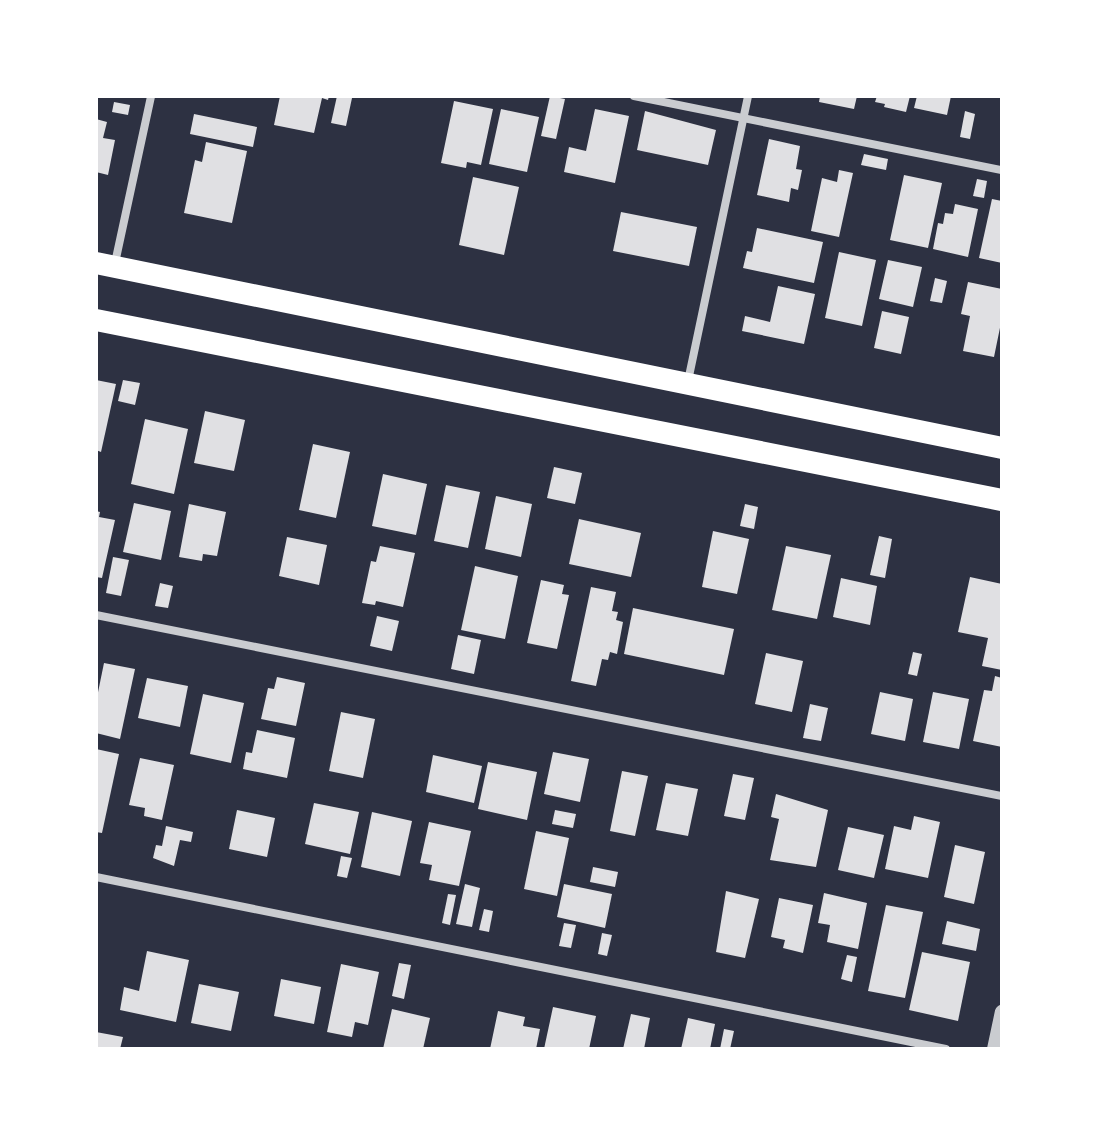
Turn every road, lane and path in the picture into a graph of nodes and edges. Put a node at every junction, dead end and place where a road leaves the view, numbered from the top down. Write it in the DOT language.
graph roads {
  1 [pos="151,96"];
  2 [pos="634,96"];
  3 [pos="748,96"];
  4 [pos="744,118"];
  5 [pos="1002,170"];
  6 [pos="105,265"];
  7 [pos="96,320"];
  8 [pos="688,381"];
  9 [pos="1002,448"];
  10 [pos="1002,500"];
  11 [pos="96,615"];
  12 [pos="1002,796"];
  13 [pos="96,877"];
  14 [pos="1002,1012"];
  15 [pos="997,1047"];
  16 [pos="946,1049"];
  1 -- 6 [label="street"];
  2 -- 4 [label="street"];
  3 -- 4 [label="street"];
  4 -- 5 [label="street"];
  4 -- 8 [label="street"];
  6 -- 8 [label="highway"];
  7 -- 10 [label="highway"];
  8 -- 9 [label="highway"];
  11 -- 12 [label="street"];
  13 -- 16 [label="street"];
  14 -- 15 [label="street"];
}
